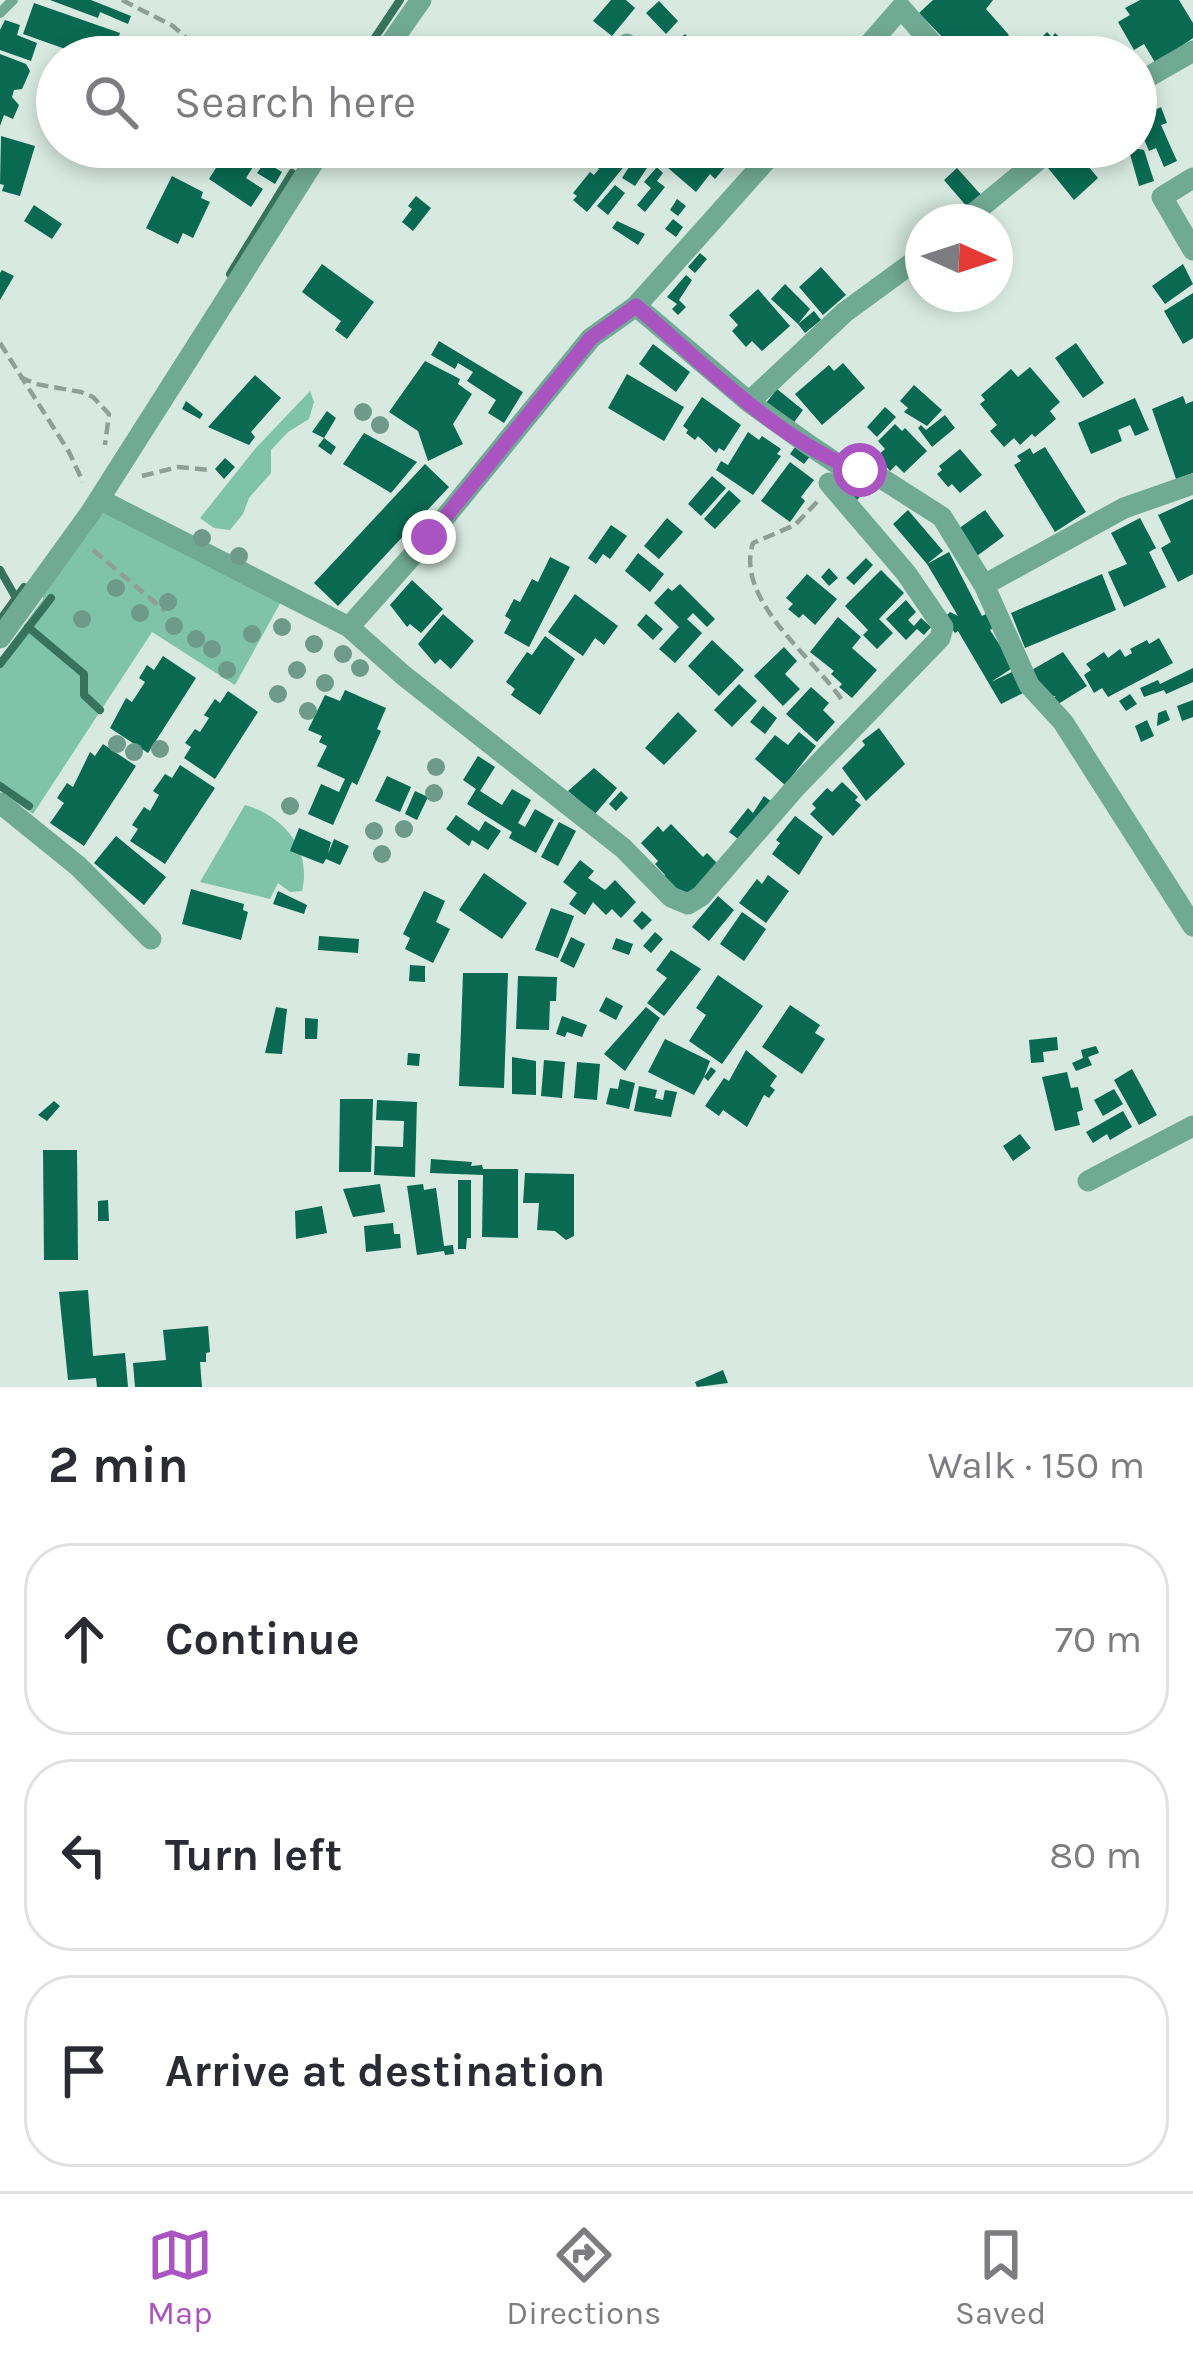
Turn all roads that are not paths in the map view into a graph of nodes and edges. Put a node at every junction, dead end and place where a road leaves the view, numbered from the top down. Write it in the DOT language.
graph roads {
  1 [pos="13,0"];
  2 [pos="421,0"];
  3 [pos="905,4"];
  4 [pos="0,13"];
  5 [pos="396,36"];
  6 [pos="877,36"];
  7 [pos="929,36"];
  8 [pos="1193,51"];
  9 [pos="1157,72"];
  10 [pos="310,168"];
  11 [pos="759,168"];
  12 [pos="1022,168"];
  13 [pos="1193,178"];
  14 [pos="983,204"];
  15 [pos="1193,250"];
  16 [pos="905,268"];
  17 [pos="636,306"];
  18 [pos="749,402"];
  19 [pos="828,482"];
  20 [pos="1193,484"];
  21 [pos="93,490"];
  22 [pos="984,585"];
  23 [pos="349,627"];
  24 [pos="0,638"];
  25 [pos="0,803"];
  26 [pos="1193,926"];
  27 [pos="152,939"];
  28 [pos="1193,1126"];
  29 [pos="1088,1181"];
  1 -- 4 [label="lane"];
  2 -- 5 [label="street"];
  3 -- 6 [label="street"];
  3 -- 7 [label="street"];
  8 -- 9 [label="street"];
  10 -- 21 [label="street"];
  11 -- 17 [label="street"];
  12 -- 14 [label="street"];
  13 -- 15 [label="street"];
  16 -- 18 [label="street"];
  17 -- 18 [label="street"];
  17 -- 23 [label="street"];
  18 -- 19 [label="street"];
  19 -- 22 [label="street"];
  19 -- 23 [label="street"];
  20 -- 22 [label="street"];
  21 -- 23 [label="street"];
  21 -- 24 [label="street"];
  22 -- 26 [label="street"];
  25 -- 27 [label="street"];
  28 -- 29 [label="street"];
}
